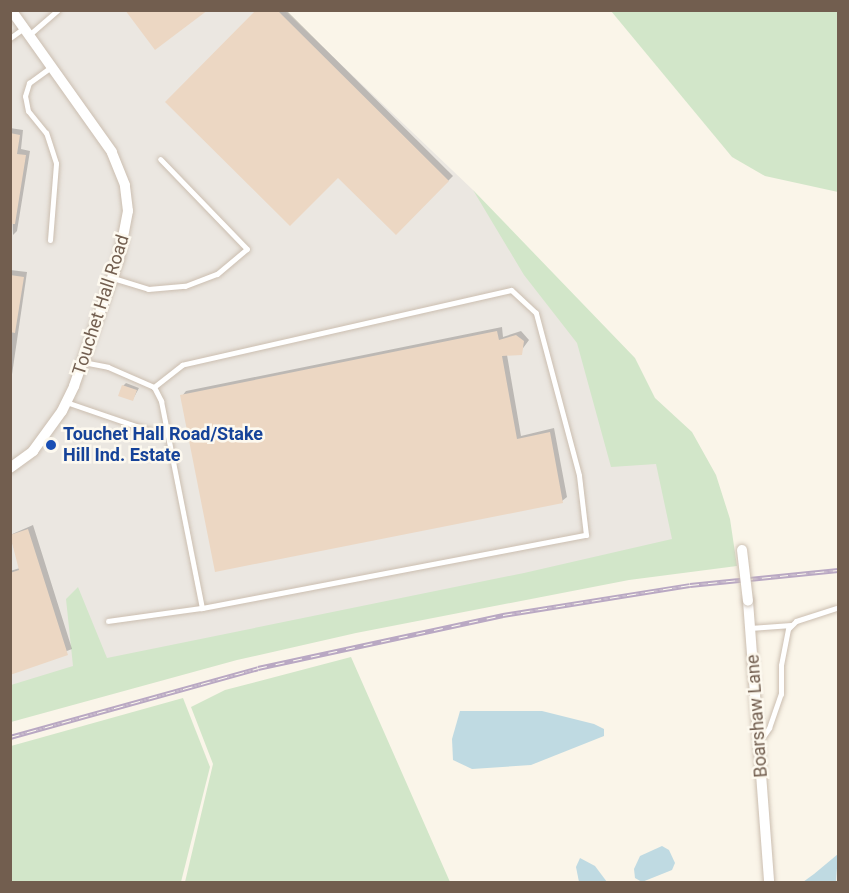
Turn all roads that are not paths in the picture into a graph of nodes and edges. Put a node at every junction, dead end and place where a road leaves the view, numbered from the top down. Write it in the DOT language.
graph roads {
  1 [pos="11,10"];
  2 [pos="58,10"];
  3 [pos="27,31"];
  4 [pos="10,38"];
  5 [pos="52,66"];
  6 [pos="160,159"];
  7 [pos="50,240"];
  8 [pos="111,278"];
  9 [pos="83,362"];
  10 [pos="154,387"];
  11 [pos="66,402"];
  12 [pos="150,431"];
  13 [pos="10,468"];
  14 [pos="742,550"];
  15 [pos="202,608"];
  16 [pos="836,608"];
  17 [pos="108,621"];
  18 [pos="791,625"];
  19 [pos="750,628"];
  20 [pos="759,742"];
  21 [pos="769,882"];
  1 -- 3 [label="street, Touchet Hall Road"];
  2 -- 3 [label="lane"];
  3 -- 4 [label="lane"];
  3 -- 5 [label="street, Touchet Hall Road"];
  5 -- 7 [label="lane"];
  5 -- 8 [label="street, Touchet Hall Road"];
  6 -- 8 [label="lane"];
  8 -- 9 [label="street, Touchet Hall Road"];
  9 -- 10 [label="lane"];
  9 -- 11 [label="street, Touchet Hall Road"];
  10 -- 15 [label="lane"];
  10 -- 15 [label="lane"];
  11 -- 12 [label="lane"];
  11 -- 13 [label="street, Touchet Hall Road"];
  14 -- 19 [label="street, Boarshaw Lane, bridge"];
  15 -- 17 [label="lane"];
  16 -- 18 [label="lane"];
  18 -- 19 [label="lane"];
  18 -- 20 [label="lane"];
  19 -- 20 [label="street, Boarshaw Lane"];
  20 -- 21 [label="street, Boarshaw Lane"];
}
